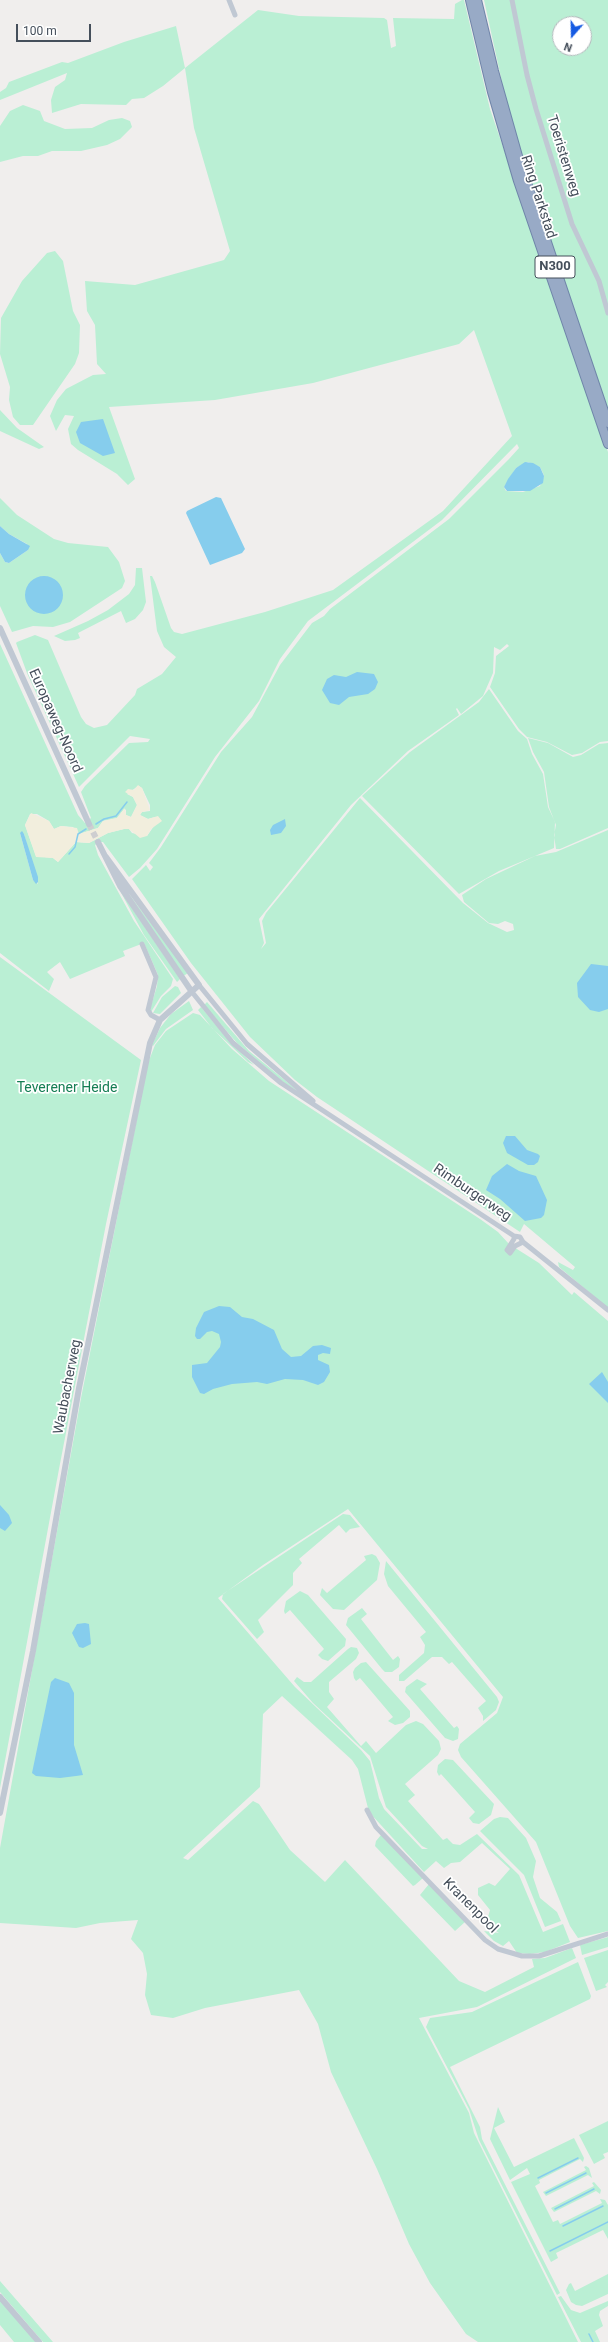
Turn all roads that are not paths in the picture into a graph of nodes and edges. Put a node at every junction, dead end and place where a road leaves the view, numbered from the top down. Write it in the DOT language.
graph roads {
  1 [pos="229,0"];
  2 [pos="470,0"];
  3 [pos="479,0"];
  4 [pos="512,0"];
  5 [pos="235,15"];
  6 [pos="608,313"];
  7 [pos="608,423"];
  8 [pos="608,444"];
  9 [pos="0,628"];
  10 [pos="89,824"];
  11 [pos="98,842"];
  12 [pos="106,856"];
  13 [pos="142,944"];
  14 [pos="199,985"];
  15 [pos="192,992"];
  16 [pos="160,1020"];
  17 [pos="316,1105"];
  18 [pos="514,1236"];
  19 [pos="523,1242"];
  20 [pos="608,1310"];
  21 [pos="367,1810"];
  22 [pos="0,1813"];
  23 [pos="608,1934"];
  24 [pos="0,2297"];
  25 [pos="40,2342"];
  1 -- 5 [label="street"];
  2 -- 8 [label="highway, Ring Parkstad / N300"];
  3 -- 7 [label="highway, Ring Parkstad / N300"];
  4 -- 6 [label="street, Toeristenweg"];
  9 -- 10 [label="street, Europaweg-Noord"];
  11 -- 12 [label="street"];
  12 -- 14 [label="street"];
  12 -- 15 [label="street"];
  13 -- 16 [label="street"];
  14 -- 15 [label="street, Waubacherweg"];
  14 -- 17 [label="street, Rimburgerweg"];
  15 -- 16 [label="street, Waubacherweg"];
  15 -- 17 [label="street, Rimburgerweg"];
  16 -- 22 [label="street, Waubacherweg"];
  17 -- 18 [label="street, Rimburgerweg"];
  18 -- 19 [label="street, Rimburgerweg"];
  18 -- 19 [label="street"];
  19 -- 20 [label="street, Rimburgerweg"];
  21 -- 23 [label="street, Kranenpool"];
  24 -- 25 [label="street"];
}
